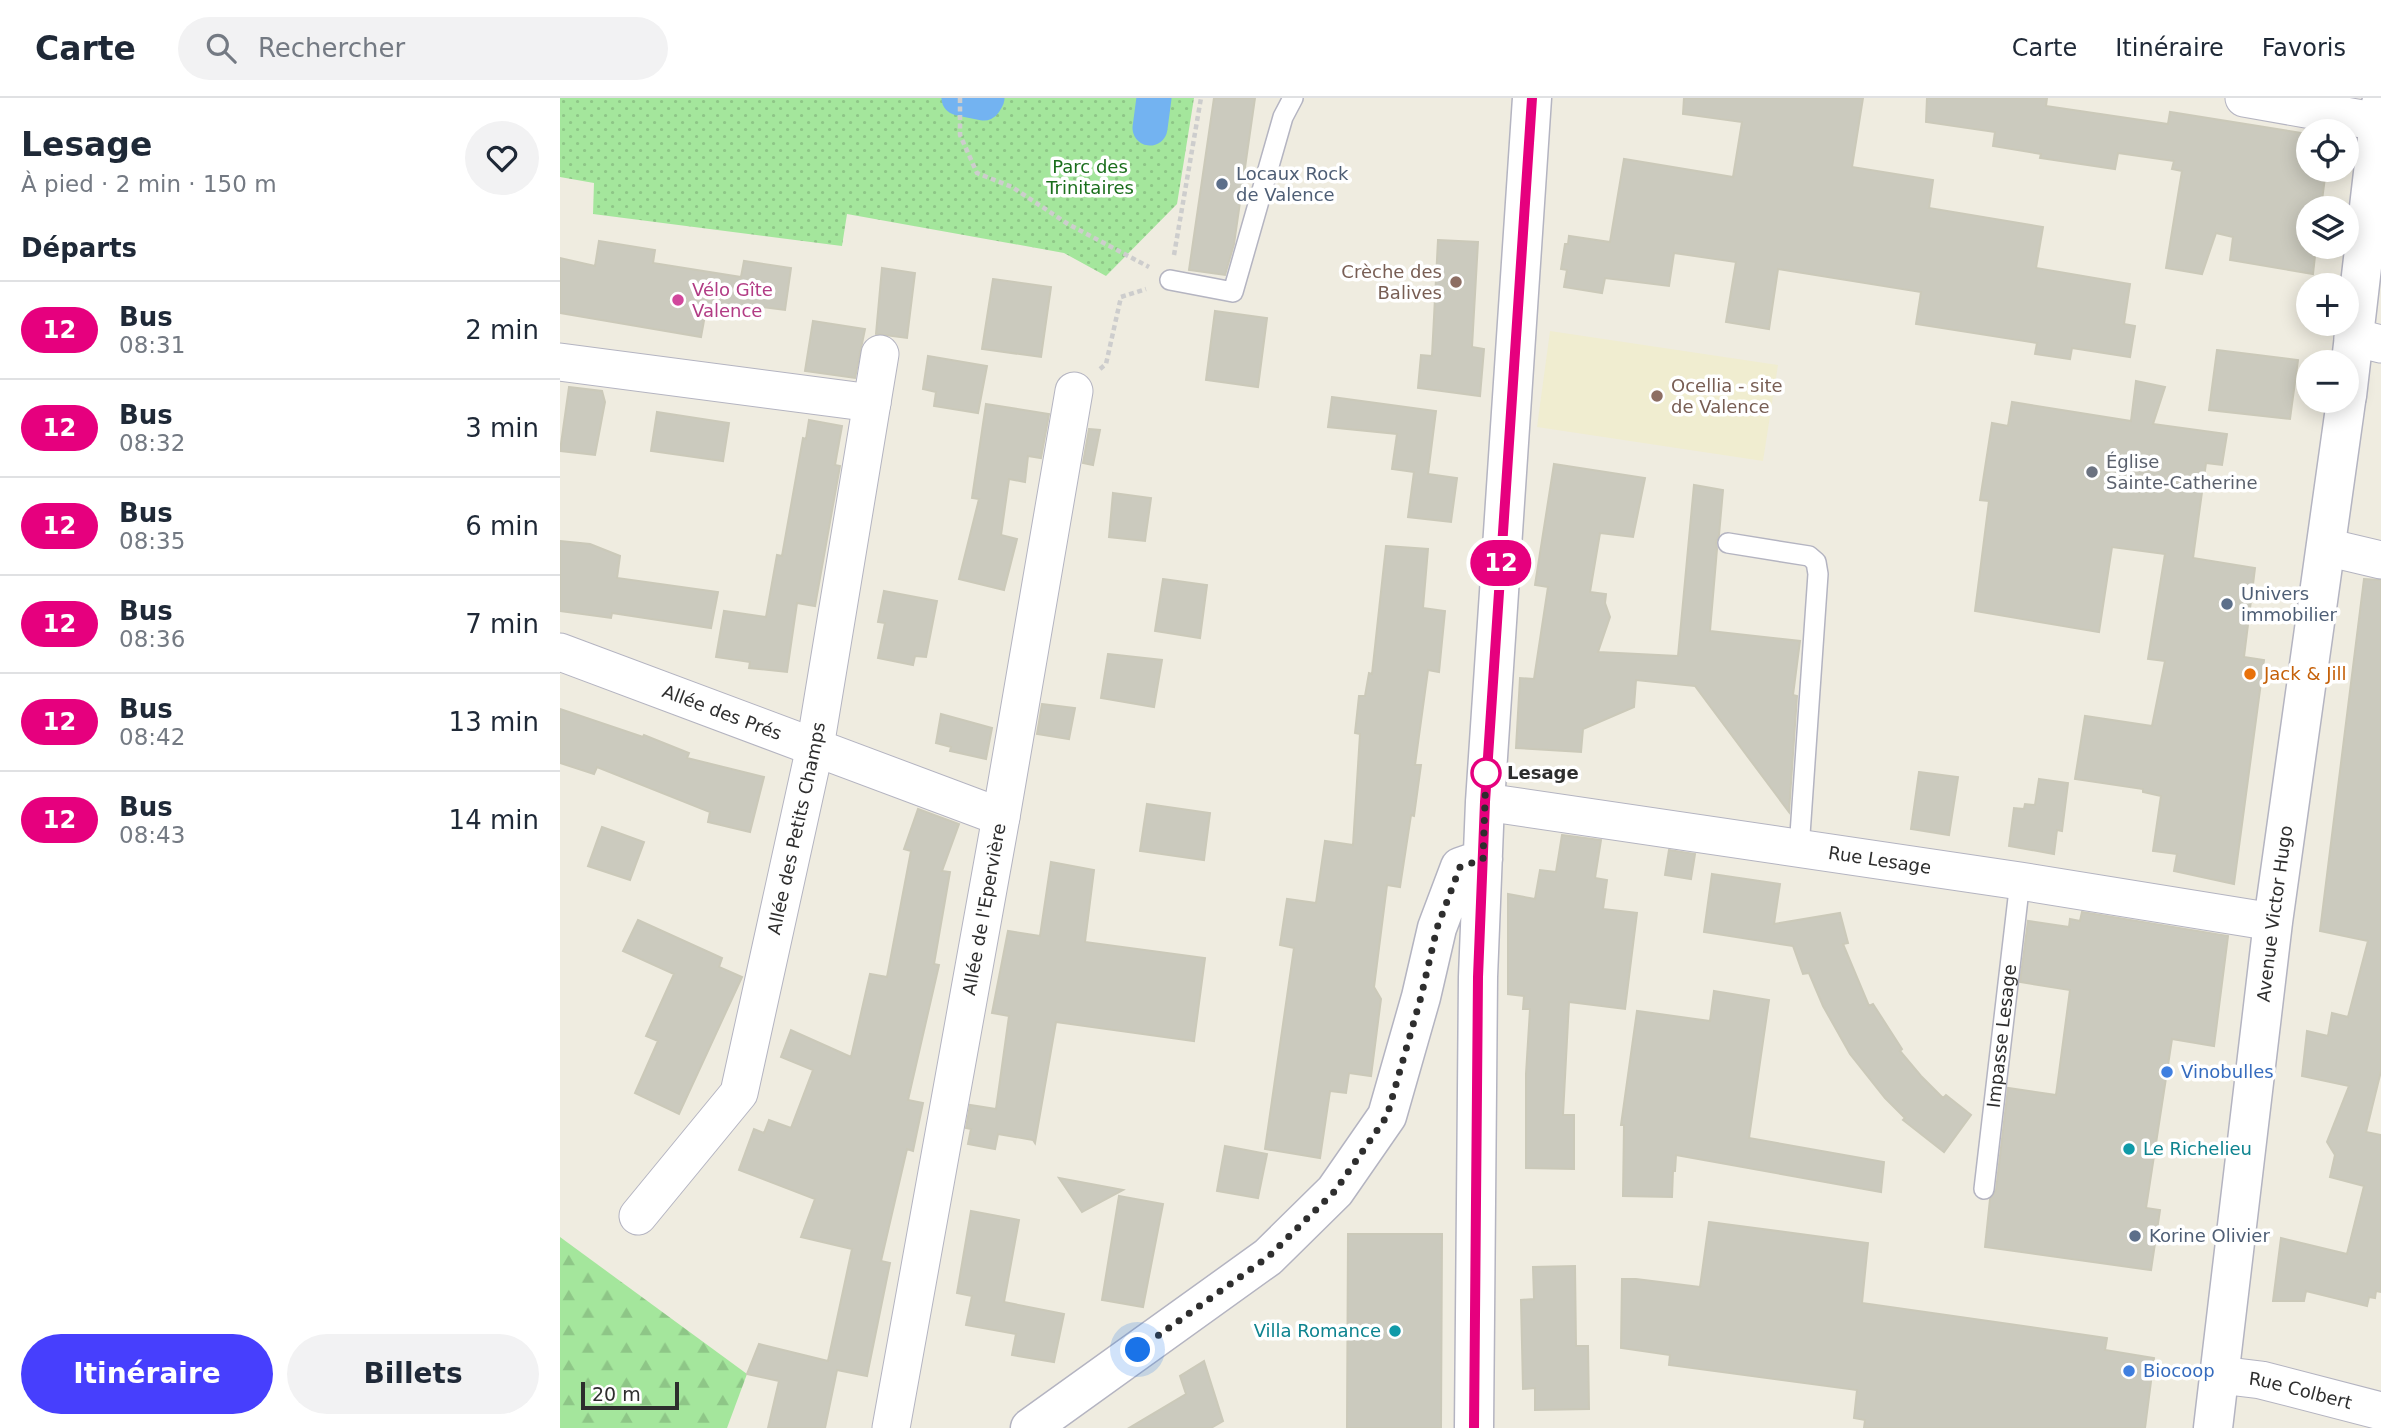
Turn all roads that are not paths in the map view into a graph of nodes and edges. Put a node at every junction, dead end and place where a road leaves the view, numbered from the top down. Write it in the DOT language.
graph roads {
  1 [pos="1293,98"];
  2 [pos="1532,98"];
  3 [pos="2244,98"];
  4 [pos="2380,113"];
  5 [pos="2378,160"];
  6 [pos="1170,280"];
  7 [pos="2367,341"];
  8 [pos="880,354"];
  9 [pos="560,362"];
  10 [pos="2359,363"];
  11 [pos="1074,391"];
  12 [pos="872,403"];
  13 [pos="2344,413"];
  14 [pos="1728,543"];
  15 [pos="2326,547"];
  16 [pos="2381,560"];
  17 [pos="560,652"];
  18 [pos="815,747"];
  19 [pos="1485,802"];
  20 [pos="1001,817"];
  21 [pos="1799,849"];
  22 [pos="1483,859"];
  23 [pos="2020,881"];
  24 [pos="2273,922"];
  25 [pos="1478,977"];
  26 [pos="1421,997"];
  27 [pos="1984,1189"];
  28 [pos="638,1216"];
  29 [pos="2220,1375"];
  30 [pos="2381,1411"];
  31 [pos="891,1428"];
  32 [pos="1030,1428"];
  33 [pos="1474,1428"];
  34 [pos="2213,1428"];
  1 -- 6 [label="lane"];
  2 -- 19 [label="street"];
  3 -- 4 [label="street"];
  4 -- 5 [label="street, Avenue Victor Hugo"];
  5 -- 7 [label="street, Avenue Victor Hugo"];
  7 -- 10 [label="street, Avenue Victor Hugo"];
  8 -- 12 [label="street, Allée des Petits Champs"];
  9 -- 12 [label="street"];
  11 -- 20 [label="street, Allée de l'Epervière"];
  12 -- 18 [label="street, Allée des Petits Champs"];
  13 -- 15 [label="street, Avenue Victor Hugo"];
  14 -- 21 [label="lane"];
  15 -- 16 [label="street"];
  15 -- 24 [label="street, Avenue Victor Hugo"];
  17 -- 18 [label="street, Allée des Prés"];
  18 -- 20 [label="street, Allée des Prés"];
  18 -- 28 [label="street, Allée des Petits Champs"];
  19 -- 21 [label="street, Rue Lesage"];
  19 -- 22 [label="street"];
  20 -- 31 [label="street, Allée de l'Epervière"];
  21 -- 23 [label="street, Rue Lesage"];
  22 -- 25 [label="street"];
  22 -- 26 [label="street"];
  23 -- 24 [label="street, Rue Lesage"];
  23 -- 27 [label="lane, Impasse Lesage"];
  24 -- 29 [label="street, Avenue Victor Hugo"];
  25 -- 26 [label="street"];
  25 -- 33 [label="street"];
  26 -- 32 [label="street"];
  29 -- 30 [label="street, Rue Colbert"];
  29 -- 34 [label="street, Avenue Victor Hugo"];
}
